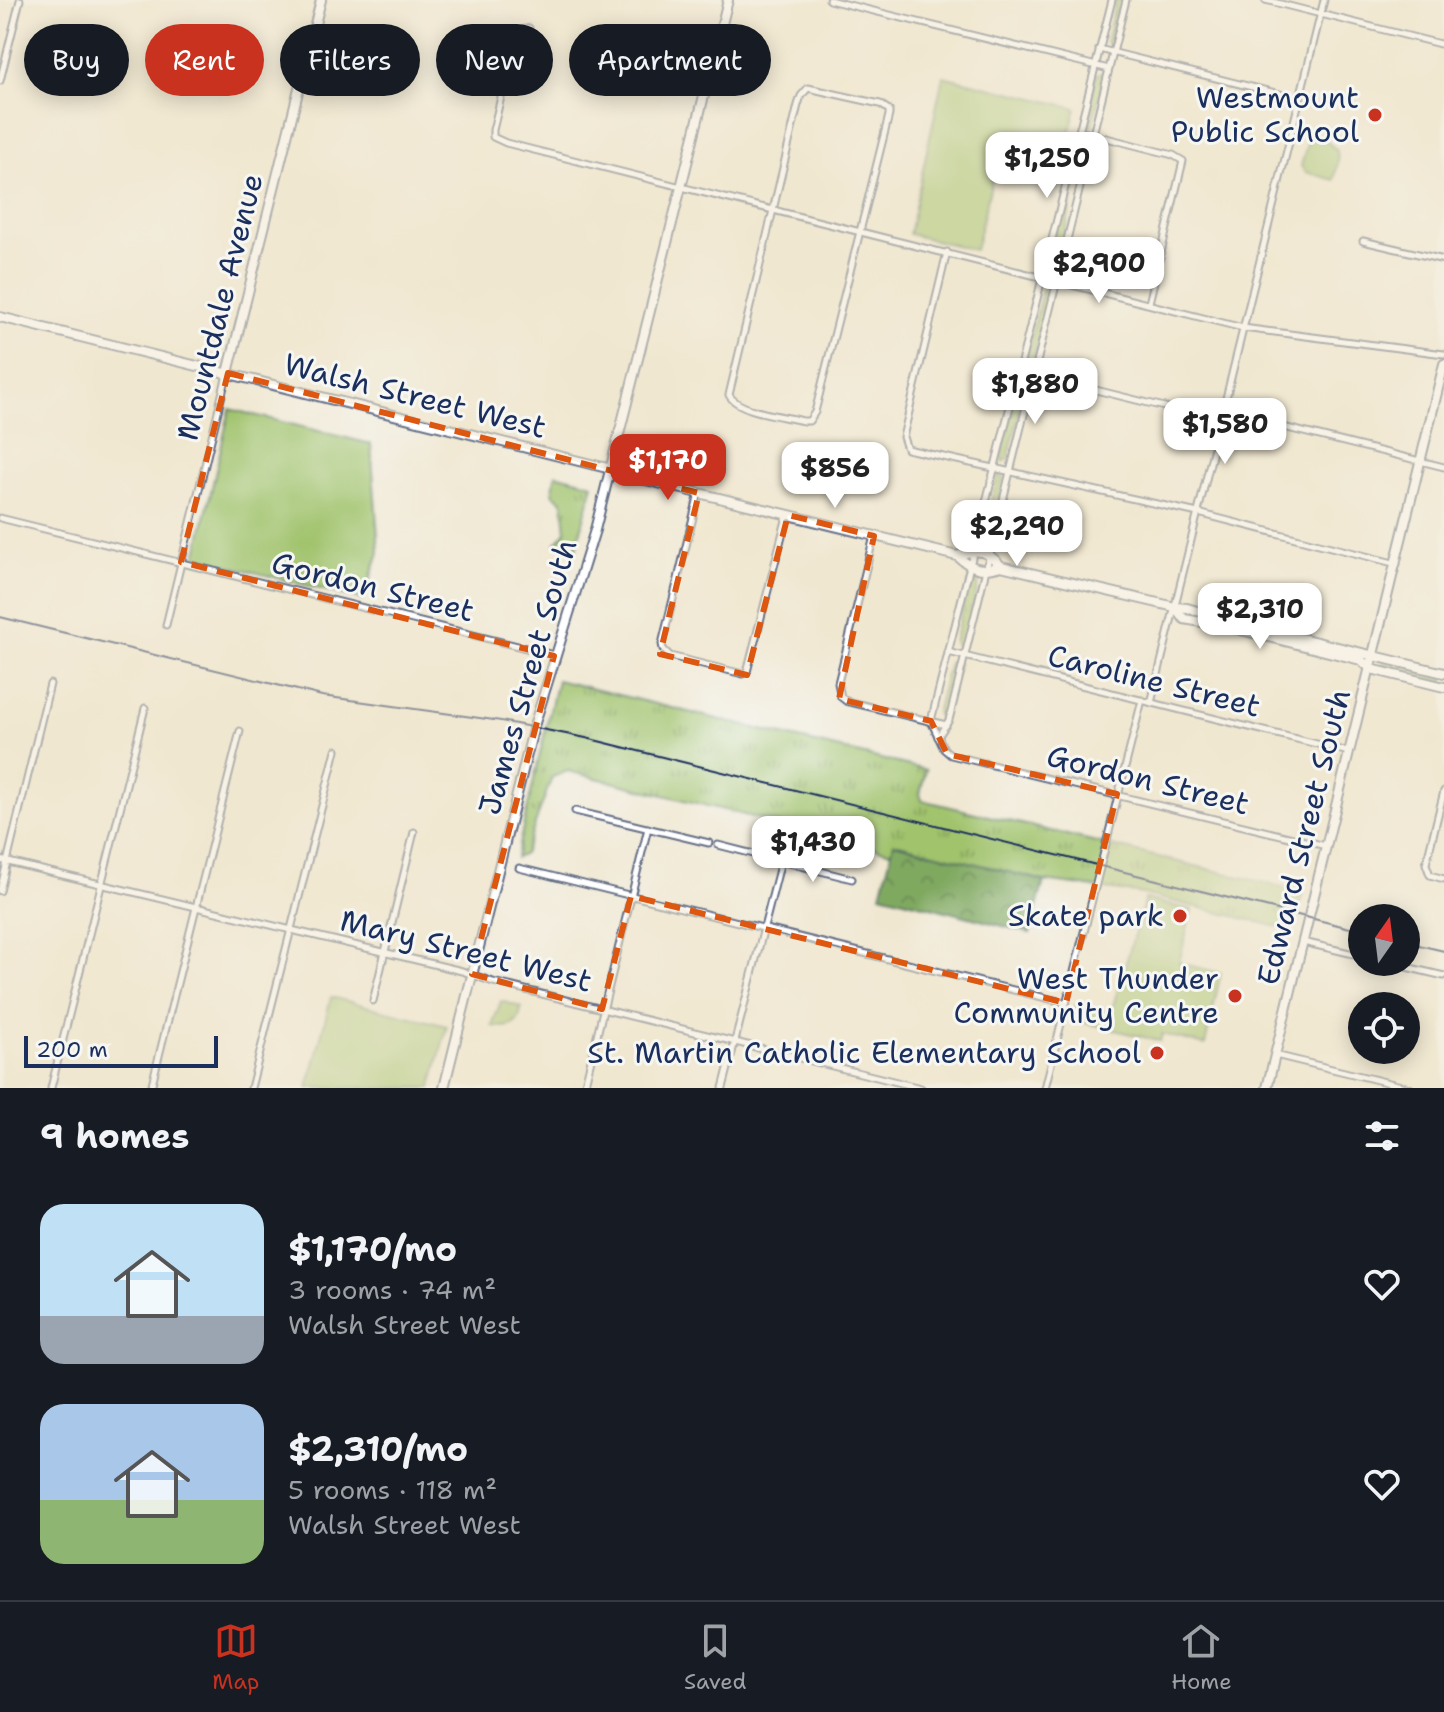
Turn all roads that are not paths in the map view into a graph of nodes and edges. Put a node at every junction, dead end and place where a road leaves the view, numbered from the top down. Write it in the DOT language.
graph roads {
  1 [pos="20,0"];
  2 [pos="321,0"];
  3 [pos="728,0"];
  4 [pos="829,0"];
  5 [pos="1112,0"];
  6 [pos="1126,0"];
  7 [pos="1265,0"];
  8 [pos="1324,0"];
  9 [pos="1321,14"];
  10 [pos="1444,45"];
  11 [pos="1099,49"];
  12 [pos="1113,53"];
  13 [pos="1095,65"];
  14 [pos="1109,69"];
  15 [pos="0,81"];
  16 [pos="501,96"];
  17 [pos="1300,99"];
  18 [pos="1079,131"];
  19 [pos="1094,135"];
  20 [pos="681,186"];
  21 [pos="772,208"];
  22 [pos="860,231"];
  23 [pos="1363,241"];
  24 [pos="947,252"];
  25 [pos="1444,260"];
  26 [pos="1042,276"];
  27 [pos="1056,280"];
  28 [pos="1148,303"];
  29 [pos="0,317"];
  30 [pos="1243,328"];
  31 [pos="1444,354"];
  32 [pos="1444,364"];
  33 [pos="1019,371"];
  34 [pos="228,373"];
  35 [pos="1033,375"];
  36 [pos="1223,412"];
  37 [pos="1221,421"];
  38 [pos="1421,461"];
  39 [pos="1444,467"];
  40 [pos="611,469"];
  41 [pos="994,469"];
  42 [pos="1010,470"];
  43 [pos="699,493"];
  44 [pos="1198,513"];
  45 [pos="788,515"];
  46 [pos="0,518"];
  47 [pos="874,536"];
  48 [pos="974,550"];
  49 [pos="990,554"];
  50 [pos="957,556"];
  51 [pos="181,562"];
  52 [pos="1397,564"];
  53 [pos="1001,566"];
  54 [pos="970,567"];
  55 [pos="986,571"];
  56 [pos="1175,607"];
  57 [pos="166,625"];
  58 [pos="948,652"];
  59 [pos="554,655"];
  60 [pos="964,656"];
  61 [pos="1374,657"];
  62 [pos="1371,669"];
  63 [pos="1444,673"];
  64 [pos="50,684"];
  65 [pos="1444,687"];
  66 [pos="1142,700"];
  67 [pos="1151,703"];
  68 [pos="145,708"];
  69 [pos="931,721"];
  70 [pos="946,725"];
  71 [pos="240,731"];
  72 [pos="938,738"];
  73 [pos="336,750"];
  74 [pos="1350,752"];
  75 [pos="1444,791"];
  76 [pos="1117,794"];
  77 [pos="575,811"];
  78 [pos="648,828"];
  79 [pos="414,832"];
  80 [pos="709,843"];
  81 [pos="718,845"];
  82 [pos="1326,846"];
  83 [pos="0,860"];
  84 [pos="781,861"];
  85 [pos="7,862"];
  86 [pos="519,868"];
  87 [pos="852,879"];
  88 [pos="1444,879"];
  89 [pos="102,883"];
  90 [pos="0,891"];
  91 [pos="631,896"];
  92 [pos="197,906"];
  93 [pos="290,929"];
  94 [pos="764,929"];
  95 [pos="1302,942"];
  96 [pos="386,952"];
  97 [pos="1348,953"];
  98 [pos="1420,970"];
  99 [pos="472,974"];
  100 [pos="1444,976"];
  101 [pos="373,1001"];
  102 [pos="1066,1003"];
  103 [pos="602,1009"];
  104 [pos="734,1041"];
  105 [pos="1275,1055"];
  106 [pos="51,1088"];
  107 [pos="151,1088"];
  108 [pos="251,1088"];
  109 [pos="444,1088"];
  110 [pos="584,1088"];
  111 [pos="723,1088"];
  112 [pos="921,1088"];
  113 [pos="1045,1088"];
  114 [pos="1267,1088"];
  115 [pos="1410,1088"];
  1 -- 15 [label="street"];
  2 -- 34 [label="street, Mountdale Avenue"];
  3 -- 20 [label="street, James Street South"];
  4 -- 13 [label="street"];
  5 -- 11 [label="street"];
  6 -- 12 [label="street"];
  7 -- 9 [label="street"];
  8 -- 9 [label="street"];
  9 -- 10 [label="street"];
  9 -- 17 [label="street"];
  11 -- 12 [label="street"];
  11 -- 13 [label="street"];
  12 -- 14 [label="street"];
  12 -- 17 [label="street"];
  13 -- 14 [label="street"];
  13 -- 18 [label="street"];
  14 -- 19 [label="street"];
  16 -- 20 [label="street"];
  17 -- 30 [label="street"];
  18 -- 19 [label="street"];
  18 -- 26 [label="street"];
  19 -- 27 [label="street"];
  19 -- 28 [label="street"];
  20 -- 21 [label="street"];
  20 -- 40 [label="street, James Street South"];
  21 -- 22 [label="street"];
  21 -- 22 [label="street"];
  21 -- 22 [label="street"];
  22 -- 24 [label="street"];
  23 -- 25 [label="street"];
  24 -- 26 [label="street"];
  24 -- 41 [label="street"];
  26 -- 27 [label="street"];
  26 -- 33 [label="street"];
  27 -- 28 [label="street"];
  27 -- 35 [label="street"];
  28 -- 30 [label="street"];
  29 -- 34 [label="street, Walsh Street West"];
  30 -- 31 [label="street"];
  30 -- 36 [label="street"];
  32 -- 38 [label="street, Edward Street South"];
  33 -- 35 [label="street"];
  33 -- 41 [label="street"];
  34 -- 40 [label="street, Walsh Street West"];
  34 -- 51 [label="street, Mountdale Avenue"];
  35 -- 37 [label="street"];
  35 -- 42 [label="street"];
  36 -- 37 [label="street"];
  36 -- 38 [label="street"];
  37 -- 44 [label="street"];
  38 -- 39 [label="street"];
  38 -- 52 [label="street, Edward Street South"];
  40 -- 43 [label="street, Walsh Street West"];
  40 -- 59 [label="street, James Street South"];
  41 -- 42 [label="street"];
  41 -- 48 [label="street"];
  42 -- 44 [label="street"];
  42 -- 49 [label="street"];
  43 -- 45 [label="street, Walsh Street West"];
  43 -- 45 [label="street"];
  44 -- 52 [label="street"];
  44 -- 56 [label="street"];
  45 -- 47 [label="street, Walsh Street West"];
  46 -- 51 [label="street, Gordon Street"];
  47 -- 50 [label="street, Walsh Street West"];
  47 -- 69 [label="street"];
  48 -- 49 [label="street"];
  48 -- 50 [label="street"];
  48 -- 54 [label="street"];
  49 -- 53 [label="street"];
  49 -- 55 [label="street"];
  50 -- 54 [label="street, Walsh Street West"];
  51 -- 57 [label="street, Mountdale Avenue"];
  51 -- 59 [label="street, Gordon Street"];
  52 -- 61 [label="street, Edward Street South"];
  53 -- 55 [label="street"];
  53 -- 56 [label="street"];
  54 -- 55 [label="street, Walsh Street West"];
  54 -- 58 [label="street"];
  55 -- 60 [label="street"];
  56 -- 61 [label="street"];
  56 -- 62 [label="street"];
  56 -- 67 [label="street"];
  58 -- 60 [label="street, Caroline Street"];
  58 -- 69 [label="street"];
  59 -- 99 [label="street, James Street South"];
  60 -- 66 [label="street, Caroline Street"];
  60 -- 70 [label="street"];
  61 -- 62 [label="street, Edward Street South"];
  61 -- 63 [label="street"];
  62 -- 65 [label="street"];
  62 -- 74 [label="street, Edward Street South"];
  64 -- 85 [label="street"];
  66 -- 67 [label="street, Caroline Street"];
  66 -- 76 [label="street"];
  67 -- 74 [label="street, Caroline Street"];
  68 -- 89 [label="street"];
  69 -- 70 [label="street"];
  69 -- 72 [label="street"];
  70 -- 72 [label="street"];
  71 -- 92 [label="street"];
  72 -- 76 [label="street, Gordon Street"];
  73 -- 93 [label="street"];
  74 -- 82 [label="street, Edward Street South"];
  75 -- 88 [label="street"];
  76 -- 82 [label="street, Gordon Street"];
  76 -- 102 [label="street"];
  77 -- 78 [label="street"];
  78 -- 80 [label="street"];
  78 -- 91 [label="street"];
  79 -- 96 [label="street"];
  81 -- 84 [label="street"];
  82 -- 95 [label="street, Edward Street South"];
  83 -- 85 [label="street, Mary Street West"];
  84 -- 87 [label="street"];
  84 -- 94 [label="street"];
  85 -- 89 [label="street, Mary Street West"];
  85 -- 90 [label="street"];
  86 -- 91 [label="street"];
  89 -- 92 [label="street, Mary Street West"];
  89 -- 106 [label="street"];
  91 -- 94 [label="street"];
  91 -- 103 [label="street"];
  92 -- 93 [label="street, Mary Street West"];
  92 -- 107 [label="street"];
  93 -- 96 [label="street, Mary Street West"];
  93 -- 108 [label="street"];
  94 -- 102 [label="street"];
  94 -- 104 [label="street"];
  95 -- 97 [label="street"];
  95 -- 105 [label="street, Edward Street South"];
  96 -- 99 [label="street, Mary Street West"];
  96 -- 101 [label="street"];
  98 -- 100 [label="street"];
  99 -- 103 [label="street, Mary Street West"];
  99 -- 109 [label="street, James Street South"];
  102 -- 113 [label="street"];
  103 -- 104 [label="street, Mary Street West"];
  103 -- 110 [label="street"];
  104 -- 111 [label="street"];
  104 -- 112 [label="street, Mary Street West"];
  105 -- 114 [label="street, Edward Street South"];
  105 -- 115 [label="street"];
}
